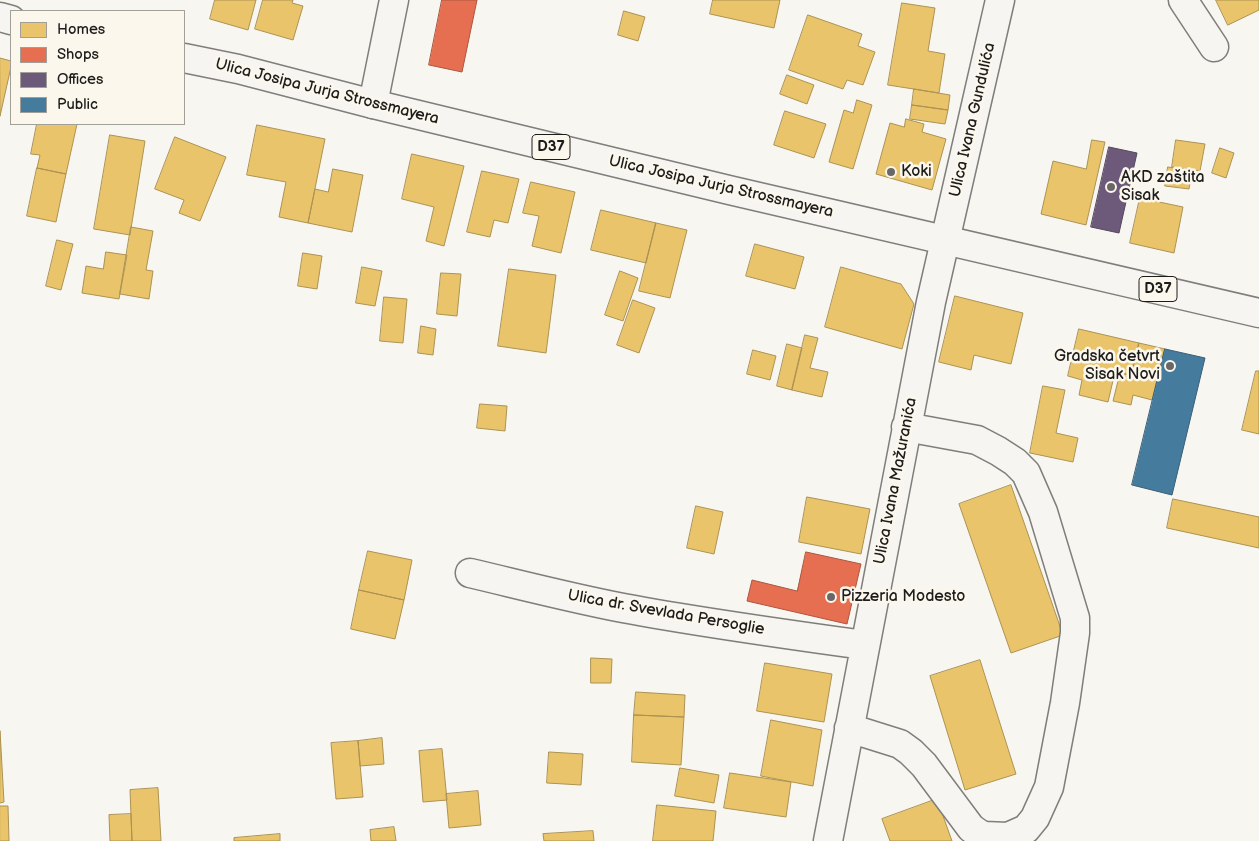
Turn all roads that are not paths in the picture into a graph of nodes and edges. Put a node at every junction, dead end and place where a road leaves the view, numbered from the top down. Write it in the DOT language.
graph roads {
  1 [pos="394,0"];
  2 [pos="1000,0"];
  3 [pos="1184,0"];
  4 [pos="1214,47"];
  5 [pos="185,58"];
  6 [pos="373,104"];
  7 [pos="946,240"];
  8 [pos="1259,313"];
  9 [pos="906,427"];
  10 [pos="470,573"];
  11 [pos="864,645"];
  12 [pos="849,728"];
  13 [pos="828,841"];
  1 -- 6 [label="street"];
  2 -- 7 [label="street, Ulica Ivana Gundulića"];
  3 -- 4 [label="street"];
  5 -- 6 [label="street, Ulica Josipa Jurja Strossmayera / D37"];
  6 -- 7 [label="street, Ulica Josipa Jurja Strossmayera / D37"];
  7 -- 8 [label="street, Ulica Josipa Jurja Strossmayera / D37"];
  7 -- 9 [label="street, Ulica Ivana Mažuranića"];
  9 -- 11 [label="street, Ulica Ivana Mažuranića"];
  9 -- 12 [label="street"];
  10 -- 11 [label="street, Ulica dr. Svevlada Persoglie"];
  11 -- 12 [label="street, Ulica Ivana Mažuranića"];
  12 -- 13 [label="street, Ulica Ivana Mažuranića"];
}
